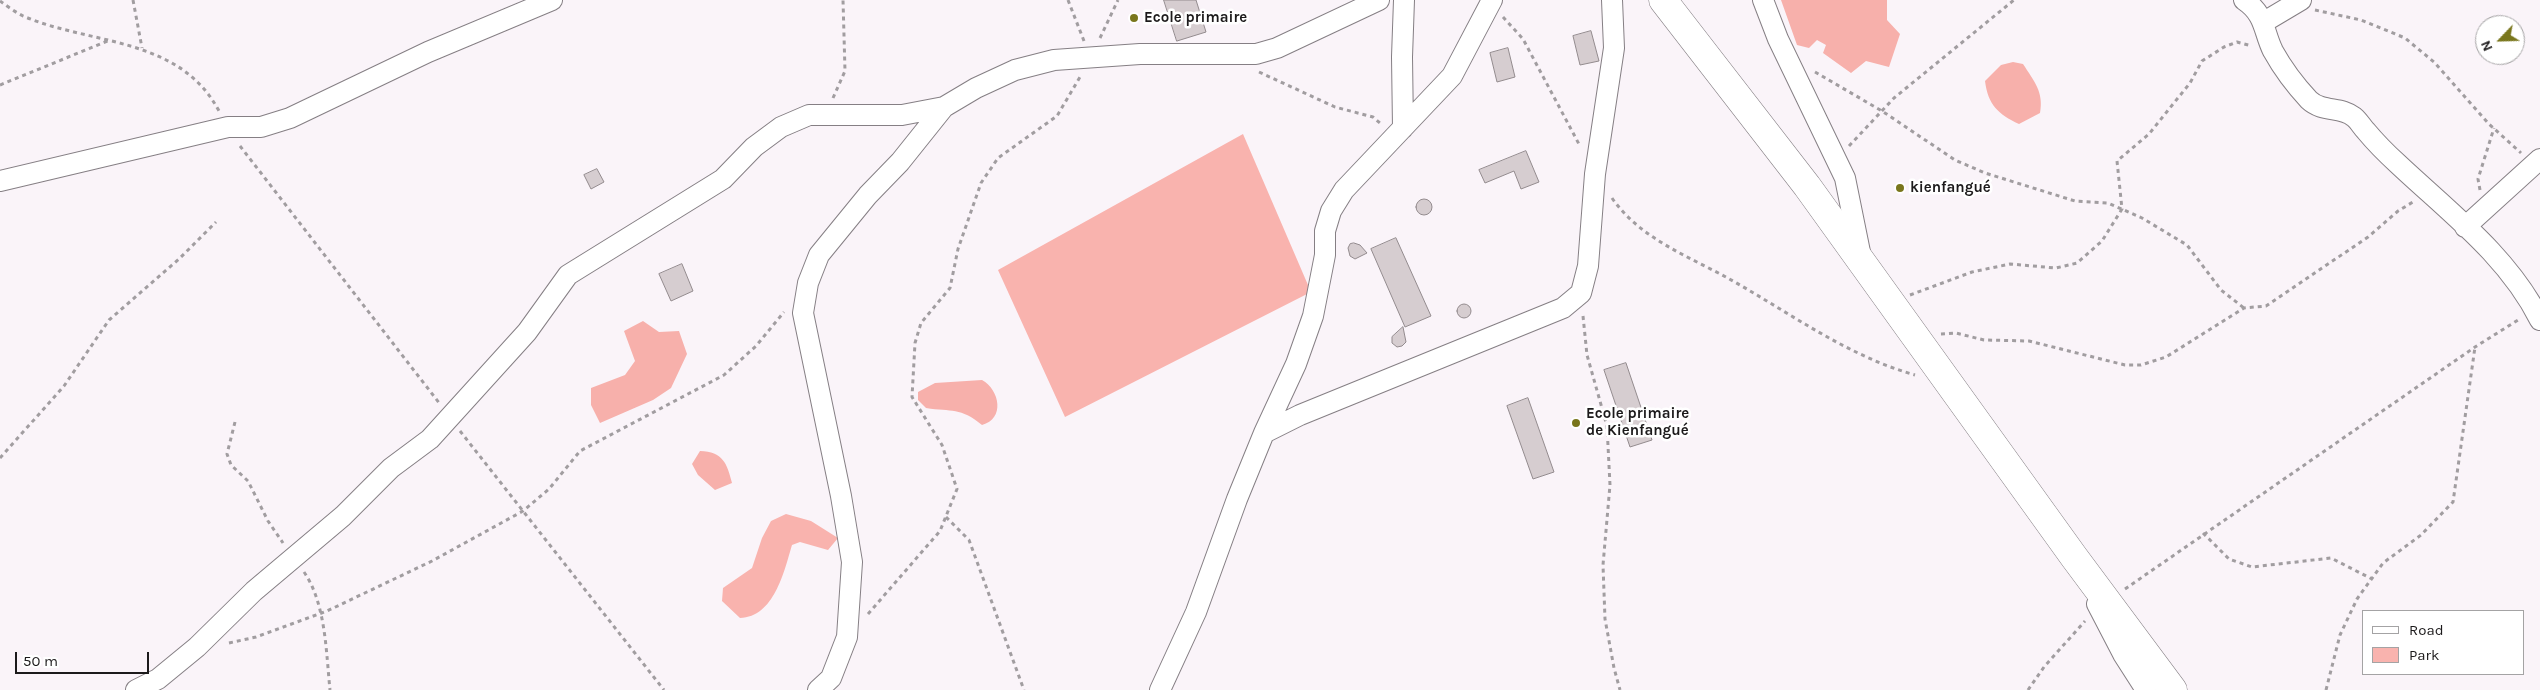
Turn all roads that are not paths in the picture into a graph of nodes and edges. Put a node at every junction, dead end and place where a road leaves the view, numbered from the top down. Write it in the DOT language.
graph roads {
  1 [pos="552,0"];
  2 [pos="1379,0"];
  3 [pos="1404,0"];
  4 [pos="1612,0"];
  5 [pos="1663,0"];
  6 [pos="1763,0"];
  7 [pos="2244,0"];
  8 [pos="1490,1"];
  9 [pos="2297,2"];
  10 [pos="2264,22"];
  11 [pos="944,106"];
  12 [pos="1399,131"];
  13 [pos="2537,162"];
  14 [pos="7,179"];
  15 [pos="0,191"];
  16 [pos="2465,227"];
  17 [pos="1862,261"];
  18 [pos="2537,315"];
  19 [pos="1264,433"];
  20 [pos="2102,604"];
  21 [pos="136,690"];
  22 [pos="818,690"];
  23 [pos="1160,690"];
  24 [pos="2146,690"];
  25 [pos="2173,690"];
  1 -- 14 [label="street"];
  2 -- 11 [label="street"];
  3 -- 12 [label="street"];
  4 -- 19 [label="street"];
  5 -- 17 [label="main road"];
  6 -- 17 [label="street"];
  7 -- 10 [label="street"];
  8 -- 12 [label="street"];
  9 -- 10 [label="street"];
  10 -- 16 [label="street"];
  11 -- 21 [label="street"];
  11 -- 22 [label="street"];
  12 -- 19 [label="street"];
  13 -- 16 [label="street"];
  14 -- 15 [label="street"];
  16 -- 18 [label="street"];
  17 -- 20 [label="main road"];
  19 -- 23 [label="street"];
  20 -- 24 [label="street"];
  20 -- 25 [label="main road"];
}
